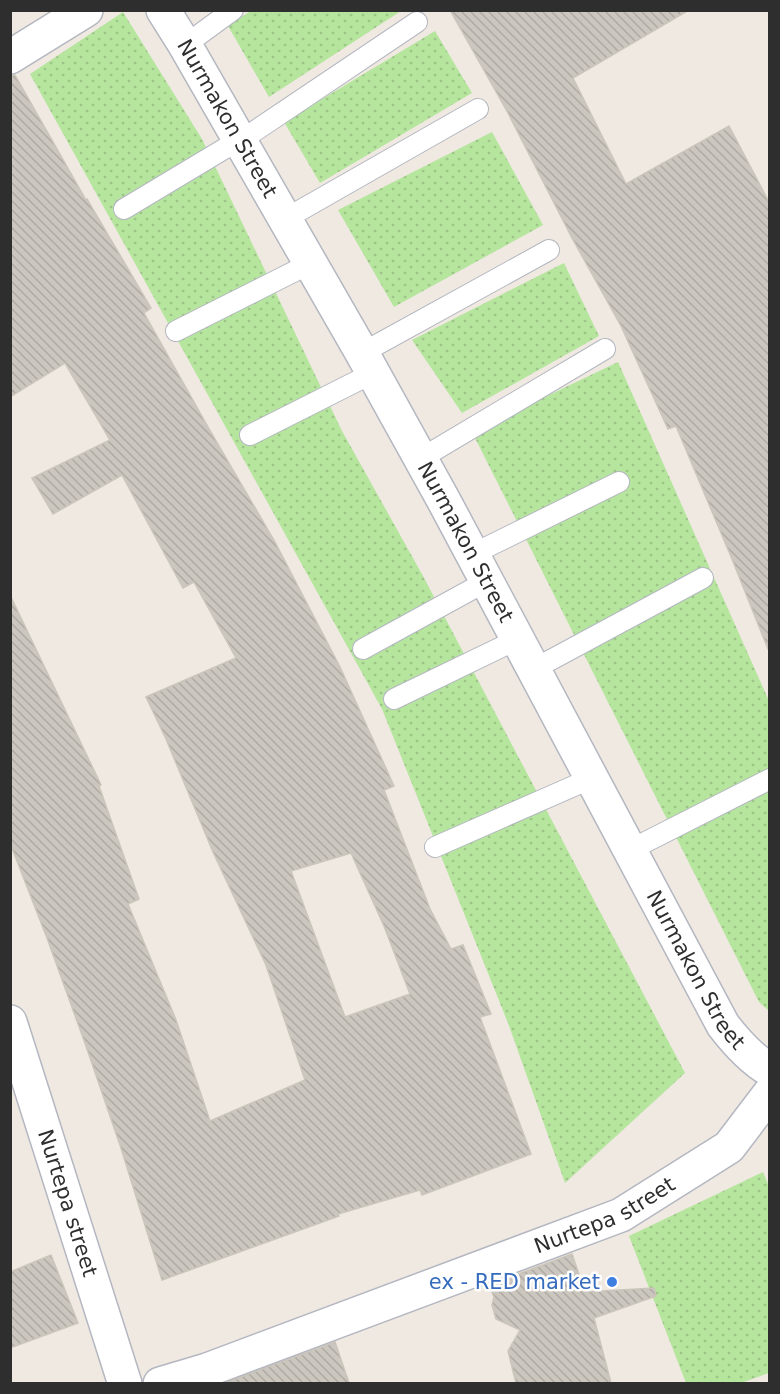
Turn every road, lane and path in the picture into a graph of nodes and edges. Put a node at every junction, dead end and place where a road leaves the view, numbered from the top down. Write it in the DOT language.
graph roads {
  1 [pos="86,10"];
  2 [pos="163,10"];
  3 [pos="233,10"];
  4 [pos="417,22"];
  5 [pos="185,45"];
  6 [pos="10,57"];
  7 [pos="478,109"];
  8 [pos="240,141"];
  9 [pos="124,209"];
  10 [pos="285,219"];
  11 [pos="549,250"];
  12 [pos="311,264"];
  13 [pos="176,331"];
  14 [pos="605,349"];
  15 [pos="368,363"];
  16 [pos="250,435"];
  17 [pos="420,459"];
  18 [pos="619,482"];
  19 [pos="480,567"];
  20 [pos="703,578"];
  21 [pos="518,639"];
  22 [pos="363,650"];
  23 [pos="534,669"];
  24 [pos="394,699"];
  25 [pos="591,778"];
  26 [pos="770,779"];
  27 [pos="435,848"];
  28 [pos="630,850"];
  29 [pos="10,1022"];
  30 [pos="770,1070"];
  31 [pos="770,1093"];
  32 [pos="209,1377"];
  33 [pos="125,1383"];
  34 [pos="160,1383"];
  1 -- 6 [label="street"];
  2 -- 5 [label="street, Nurmakon Street"];
  3 -- 5 [label="lane"];
  4 -- 8 [label="lane"];
  5 -- 8 [label="street, Nurmakon Street"];
  7 -- 10 [label="lane"];
  8 -- 9 [label="lane"];
  8 -- 10 [label="street, Nurmakon Street"];
  10 -- 12 [label="street, Nurmakon Street"];
  11 -- 15 [label="lane"];
  12 -- 13 [label="lane"];
  12 -- 15 [label="street, Nurmakon Street"];
  14 -- 17 [label="lane"];
  15 -- 16 [label="lane"];
  15 -- 17 [label="street, Nurmakon Street"];
  17 -- 19 [label="street, Nurmakon Street"];
  18 -- 19 [label="lane"];
  19 -- 21 [label="street, Nurmakon Street"];
  19 -- 22 [label="lane"];
  20 -- 23 [label="lane"];
  21 -- 23 [label="street, Nurmakon Street"];
  21 -- 24 [label="lane"];
  23 -- 25 [label="street, Nurmakon Street"];
  25 -- 27 [label="lane"];
  25 -- 28 [label="street, Nurmakon Street"];
  26 -- 28 [label="lane"];
  28 -- 30 [label="street, Nurmakon Street"];
  29 -- 33 [label="street, Nurtepa street"];
  31 -- 32 [label="street, Nurtepa street"];
  32 -- 34 [label="street, Nurtepa street"];
}
